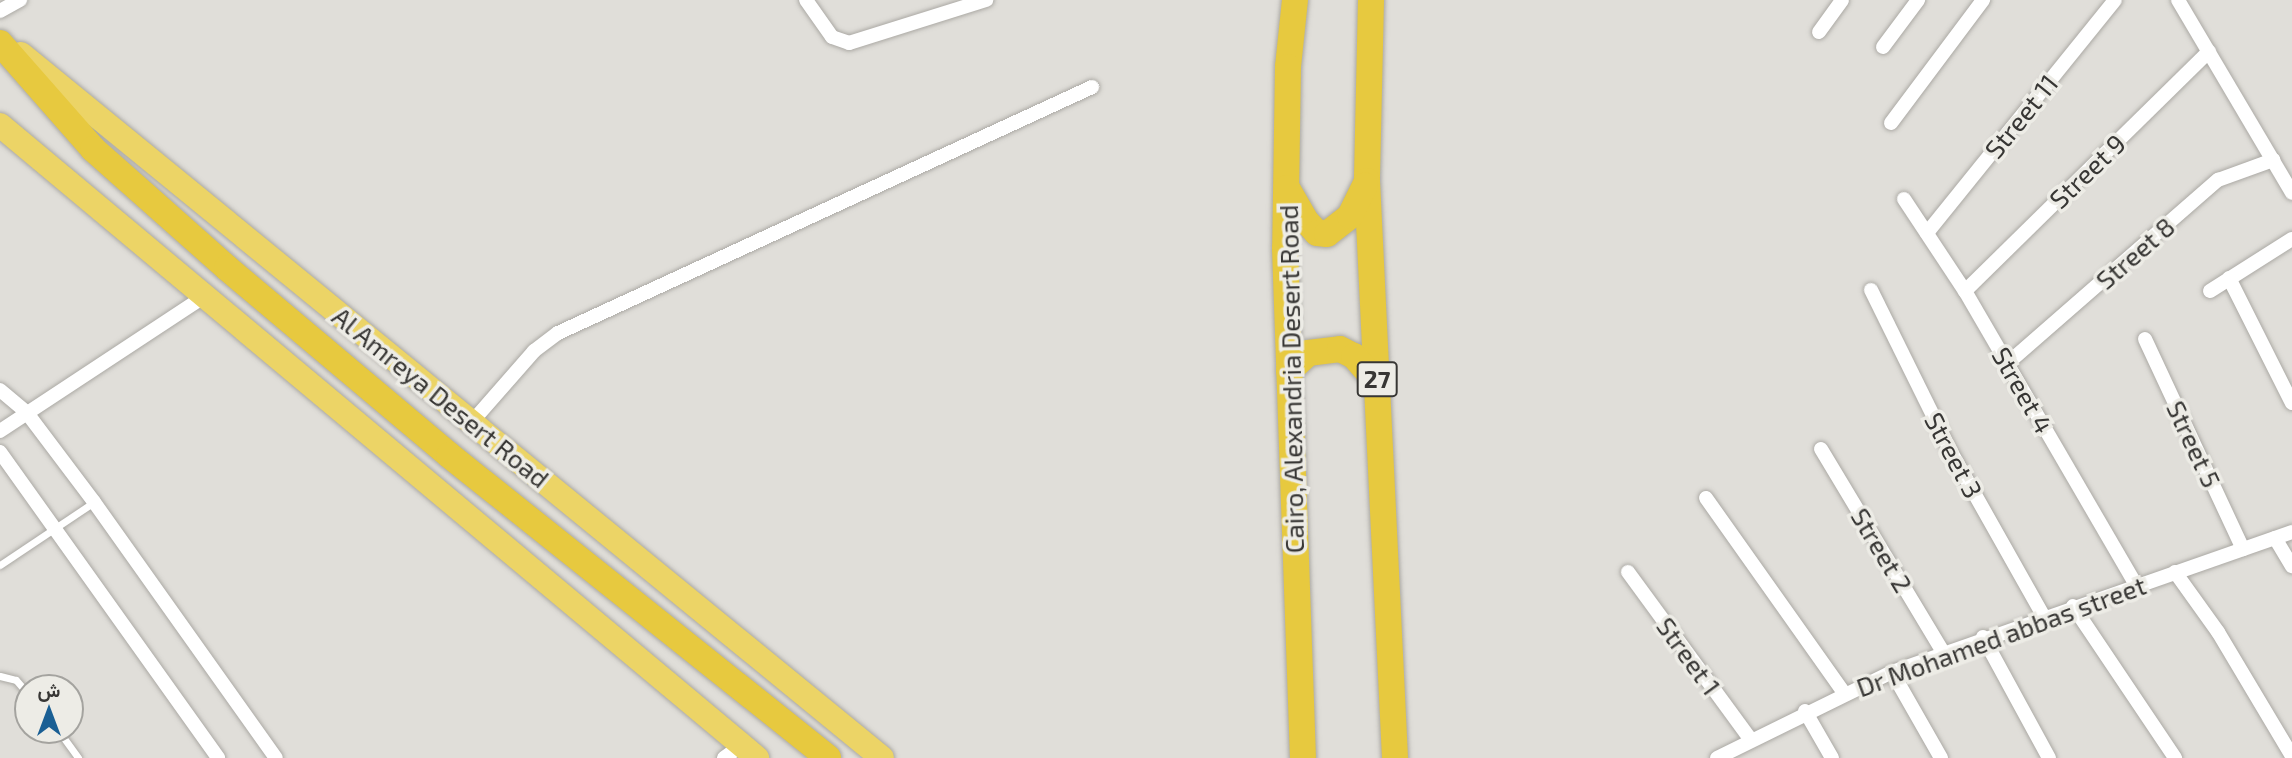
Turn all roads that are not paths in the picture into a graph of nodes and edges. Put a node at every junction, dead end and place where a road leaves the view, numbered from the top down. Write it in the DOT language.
graph roads {
  1 [pos="19,0"];
  2 [pos="806,0"];
  3 [pos="986,0"];
  4 [pos="1295,0"];
  5 [pos="1371,0"];
  6 [pos="1842,0"];
  7 [pos="1918,0"];
  8 [pos="1983,0"];
  9 [pos="2115,0"];
  10 [pos="2178,0"];
  11 [pos="0,11"];
  12 [pos="1819,32"];
  13 [pos="0,36"];
  14 [pos="0,43"];
  15 [pos="1883,47"];
  16 [pos="2210,51"];
  17 [pos="1092,87"];
  18 [pos="1891,123"];
  19 [pos="0,124"];
  20 [pos="2273,160"];
  21 [pos="1367,181"];
  22 [pos="1287,188"];
  23 [pos="2292,193"];
  24 [pos="1904,199"];
  25 [pos="1927,233"];
  26 [pos="2292,239"];
  27 [pos="2230,278"];
  28 [pos="1871,290"];
  29 [pos="1965,290"];
  30 [pos="2210,290"];
  31 [pos="206,295"];
  32 [pos="2145,340"];
  33 [pos="2008,363"];
  34 [pos="1289,371"];
  35 [pos="1377,382"];
  36 [pos="0,390"];
  37 [pos="2292,403"];
  38 [pos="27,413"];
  39 [pos="471,422"];
  40 [pos="0,431"];
  41 [pos="1821,449"];
  42 [pos="0,452"];
  43 [pos="1706,498"];
  44 [pos="94,502"];
  45 [pos="53,530"];
  46 [pos="2292,532"];
  47 [pos="2275,538"];
  48 [pos="2243,549"];
  49 [pos="0,565"];
  50 [pos="2292,566"];
  51 [pos="1628,572"];
  52 [pos="2175,572"];
  53 [pos="2136,585"];
  54 [pos="2073,606"];
  55 [pos="2044,617"];
  56 [pos="1983,637"];
  57 [pos="1943,652"];
  58 [pos="1892,671"];
  59 [pos="1844,694"];
  60 [pos="1805,711"];
  61 [pos="1751,740"];
  62 [pos="741,754"];
  63 [pos="2292,756"];
  64 [pos="218,758"];
  65 [pos="276,758"];
  66 [pos="828,758"];
  67 [pos="882,758"];
  68 [pos="1303,758"];
  69 [pos="1395,758"];
  70 [pos="1717,758"];
  71 [pos="1832,758"];
  72 [pos="1941,758"];
  73 [pos="2049,758"];
  74 [pos="2175,758"];
  1 -- 11 [label="street"];
  2 -- 3 [label="street"];
  4 -- 22 [label="highway, Cairo, Alexandria Desert Road"];
  5 -- 21 [label="highway, 27"];
  6 -- 12 [label="street"];
  7 -- 15 [label="street"];
  8 -- 18 [label="street"];
  9 -- 25 [label="street, Street 11"];
  10 -- 16 [label="street"];
  13 -- 39 [label="highway, Al Amreya Desert Road"];
  14 -- 66 [label="highway"];
  16 -- 20 [label="street"];
  16 -- 29 [label="street, Street 9"];
  17 -- 39 [label="street"];
  19 -- 31 [label="highway"];
  20 -- 23 [label="street"];
  20 -- 33 [label="street, Street 8"];
  21 -- 22 [label="highway, 27"];
  21 -- 35 [label="highway, 27"];
  22 -- 34 [label="highway, Cairo, Alexandria Desert Road"];
  24 -- 25 [label="street, Street 4"];
  25 -- 29 [label="street, Street 4"];
  26 -- 27 [label="street"];
  27 -- 30 [label="street"];
  27 -- 37 [label="street"];
  28 -- 55 [label="street, Street 3"];
  29 -- 33 [label="street, Street 4"];
  31 -- 38 [label="street"];
  31 -- 62 [label="highway"];
  32 -- 48 [label="street, Street 5"];
  33 -- 53 [label="street, Street 4"];
  34 -- 35 [label="highway, 27"];
  34 -- 68 [label="highway, Cairo, Alexandria Desert Road"];
  35 -- 69 [label="highway, 27"];
  36 -- 38 [label="street"];
  38 -- 40 [label="street"];
  38 -- 44 [label="street"];
  39 -- 67 [label="highway, Al Amreya Desert Road"];
  41 -- 57 [label="street, Street 2"];
  42 -- 45 [label="street"];
  43 -- 59 [label="street"];
  44 -- 45 [label="lane"];
  44 -- 65 [label="street"];
  45 -- 49 [label="lane"];
  45 -- 64 [label="street"];
  46 -- 47 [label="street, Dr Mohamed abbas street"];
  47 -- 48 [label="street, Dr Mohamed abbas street"];
  47 -- 50 [label="street"];
  48 -- 52 [label="street, Dr Mohamed abbas street"];
  51 -- 61 [label="street, Street 1"];
  52 -- 53 [label="street, Dr Mohamed abbas street"];
  52 -- 63 [label="street"];
  53 -- 54 [label="street, Dr Mohamed abbas street"];
  54 -- 55 [label="street, Dr Mohamed abbas street"];
  54 -- 74 [label="street"];
  55 -- 56 [label="street, Dr Mohamed abbas street"];
  56 -- 57 [label="street, Dr Mohamed abbas street"];
  56 -- 73 [label="street"];
  57 -- 58 [label="street, Dr Mohamed abbas street"];
  58 -- 59 [label="street, Dr Mohamed abbas street"];
  58 -- 72 [label="street"];
  59 -- 60 [label="street, Dr Mohamed abbas street"];
  60 -- 61 [label="street, Dr Mohamed abbas street"];
  60 -- 71 [label="street"];
  61 -- 70 [label="street, Dr Mohamed abbas street"];
}
